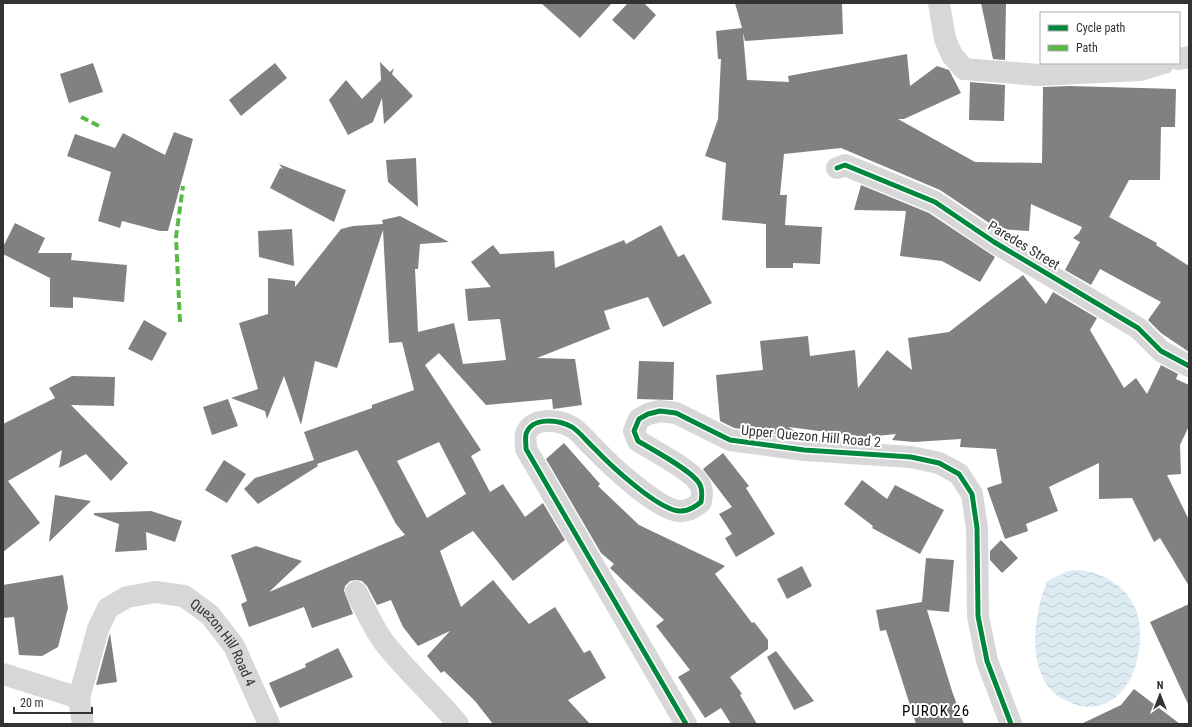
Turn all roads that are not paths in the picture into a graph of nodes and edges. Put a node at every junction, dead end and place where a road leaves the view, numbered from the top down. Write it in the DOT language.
graph roads {
  1 [pos="939,3"];
  2 [pos="1161,64"];
  3 [pos="837,168"];
  4 [pos="1189,366"];
  5 [pos="356,592"];
  6 [pos="3,674"];
  7 [pos="79,698"];
  8 [pos="83,724"];
  9 [pos="269,724"];
  10 [pos="458,724"];
  11 [pos="686,724"];
  12 [pos="1012,724"];
  1 -- 2 [label="street"];
  3 -- 4 [label="street, Paredes Street"];
  5 -- 10 [label="street"];
  6 -- 7 [label="street"];
  7 -- 8 [label="street, Quezon Hill Road 4"];
  7 -- 9 [label="street, Quezon Hill Road 4"];
  11 -- 12 [label="street, Upper Quezon Hill Road 2"];
}
